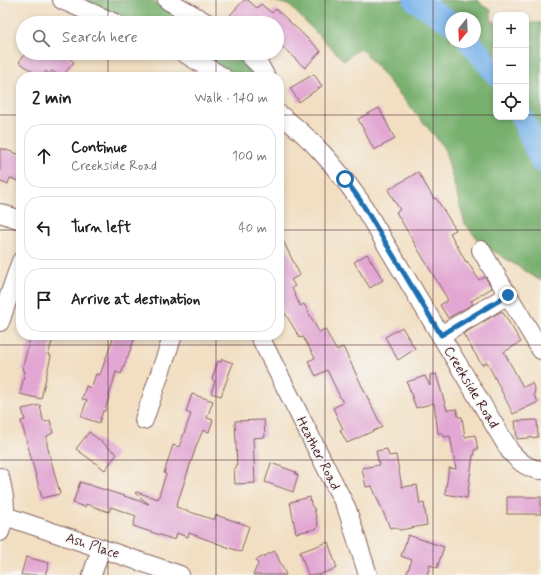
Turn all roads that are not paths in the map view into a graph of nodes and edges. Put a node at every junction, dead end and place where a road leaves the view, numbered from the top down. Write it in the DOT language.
graph roads {
  1 [pos="62,0"];
  2 [pos="167,0"];
  3 [pos="99,16"];
  4 [pos="195,16"];
  5 [pos="195,60"];
  6 [pos="254,60"];
  7 [pos="215,72"];
  8 [pos="263,72"];
  9 [pos="284,118"];
  10 [pos="0,213"];
  11 [pos="16,218"];
  12 [pos="481,250"];
  13 [pos="16,276"];
  14 [pos="508,295"];
  15 [pos="0,322"];
  16 [pos="441,335"];
  17 [pos="171,340"];
  18 [pos="262,340"];
  19 [pos="541,350"];
  20 [pos="144,420"];
  21 [pos="533,468"];
  22 [pos="0,476"];
  23 [pos="2,522"];
  24 [pos="101,548"];
  25 [pos="92,575"];
  26 [pos="180,575"];
  27 [pos="368,575"];
  1 -- 3 [label="street"];
  2 -- 4 [label="street"];
  5 -- 7 [label="street"];
  6 -- 8 [label="street"];
  9 -- 16 [label="street, Creekside Road"];
  10 -- 11 [label="street"];
  12 -- 14 [label="street"];
  13 -- 15 [label="street"];
  14 -- 16 [label="street"];
  14 -- 19 [label="street"];
  16 -- 21 [label="street, Creekside Road"];
  17 -- 20 [label="street"];
  18 -- 27 [label="street, Heather Road"];
  22 -- 23 [label="street"];
  23 -- 24 [label="street, Ash Place"];
  24 -- 25 [label="street"];
  24 -- 26 [label="street, Ash Place"];
}
